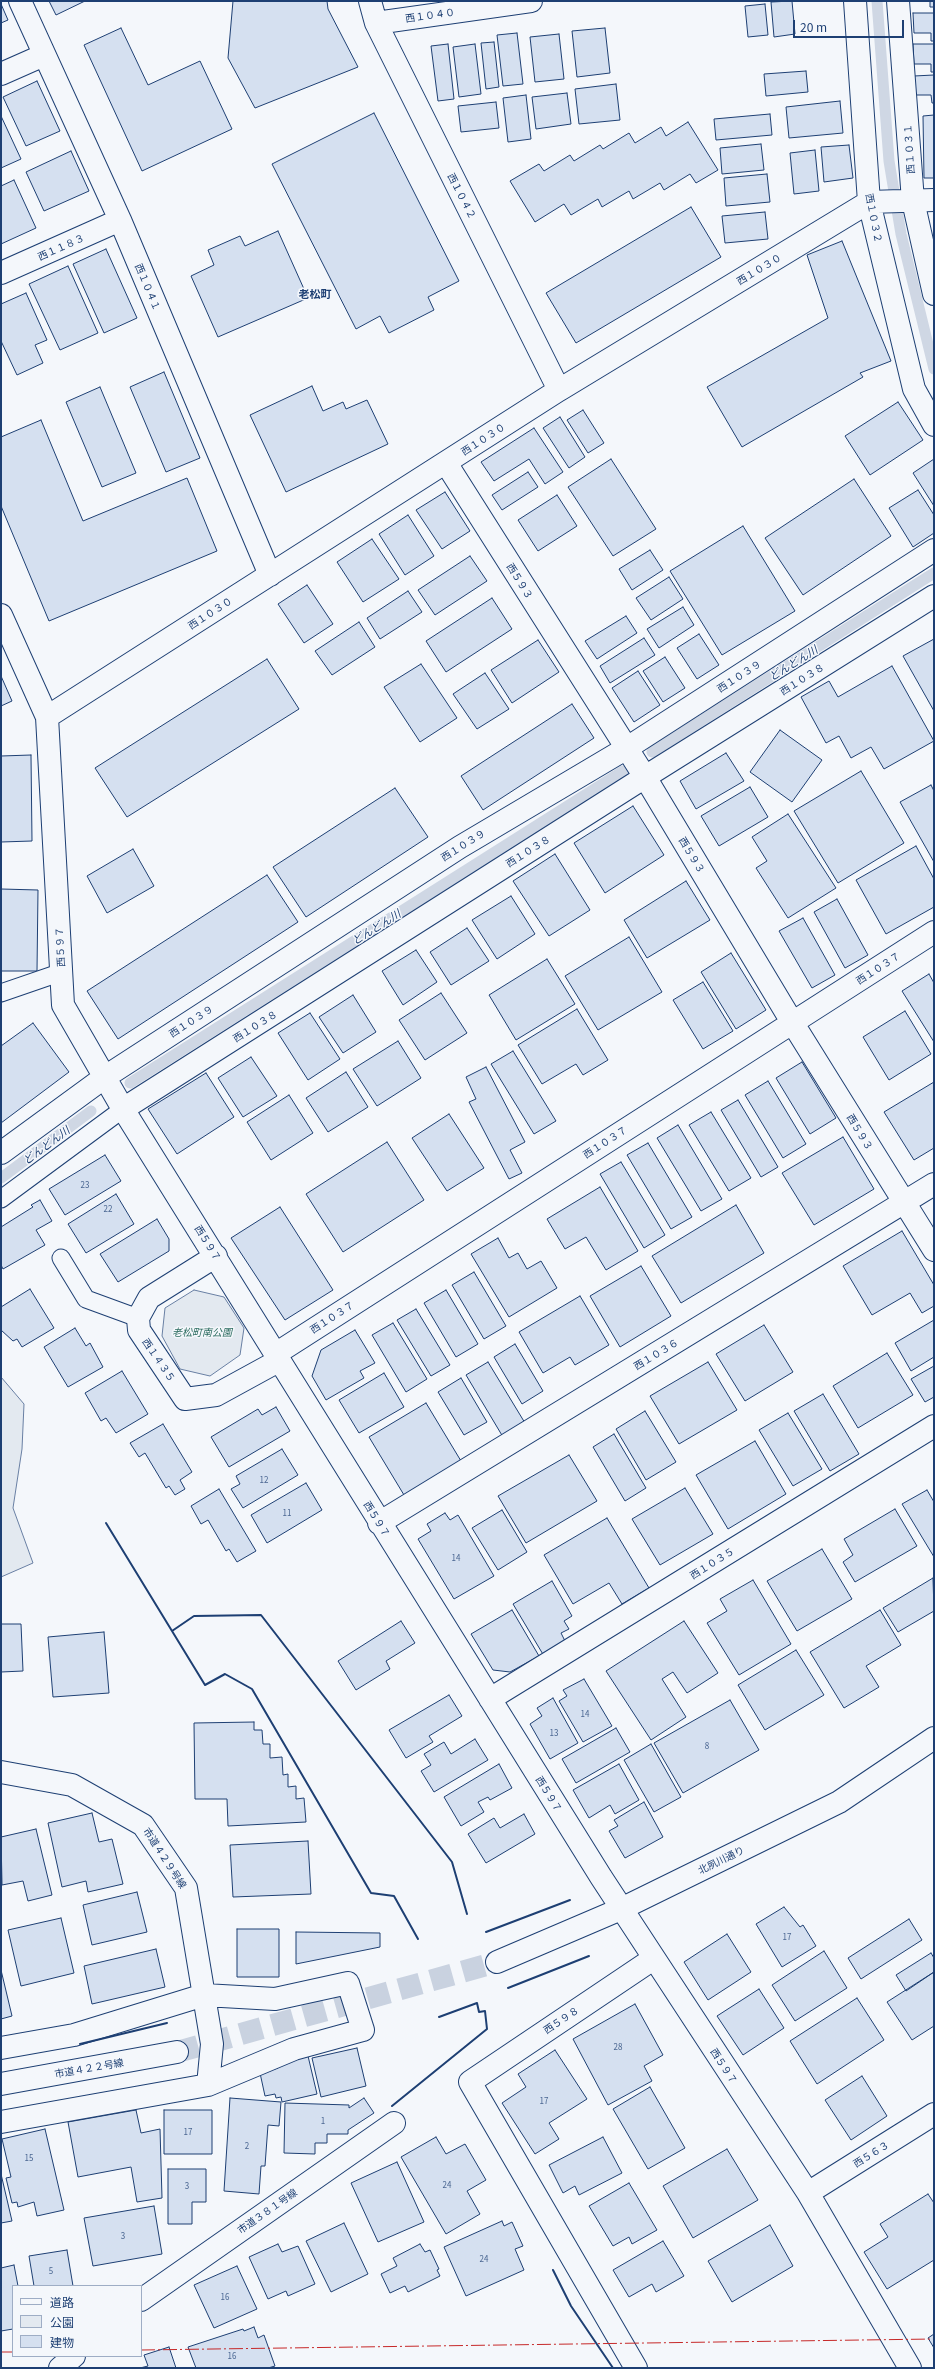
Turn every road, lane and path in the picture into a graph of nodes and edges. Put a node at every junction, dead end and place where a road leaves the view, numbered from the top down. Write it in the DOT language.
graph roads {
  1 [pos="20,1"];
  2 [pos="370,1"];
  3 [pos="531,1"];
  4 [pos="855,1"];
  5 [pos="898,1"];
  6 [pos="376,23"];
  7 [pos="44,55"];
  8 [pos="1,74"];
  9 [pos="923,200"];
  10 [pos="869,202"];
  11 [pos="120,220"];
  12 [pos="1,273"];
  13 [pos="934,294"];
  14 [pos="559,390"];
  15 [pos="934,425"];
  16 [pos="446,463"];
  17 [pos="934,550"];
  18 [pos="270,575"];
  19 [pos="934,596"];
  20 [pos="1,615"];
  21 [pos="47,717"];
  22 [pos="627,748"];
  23 [pos="645,777"];
  24 [pos="934,932"];
  25 [pos="62,972"];
  26 [pos="1,994"];
  27 [pos="792,1022"];
  28 [pos="105,1077"];
  29 [pos="123,1109"];
  30 [pos="1,1153"];
  31 [pos="934,1184"];
  32 [pos="1,1199"];
  33 [pos="903,1203"];
  34 [pos="934,1250"];
  35 [pos="216,1256"];
  36 [pos="61,1258"];
  37 [pos="138,1318"];
  38 [pos="278,1357"];
  39 [pos="934,1426"];
  40 [pos="379,1523"];
  41 [pos="490,1699"];
  42 [pos="934,1738"];
  43 [pos="1,1772"];
  44 [pos="621,1909"];
  45 [pos="653,1959"];
  46 [pos="497,1962"];
  47 [pos="204,1995"];
  48 [pos="1,2048"];
  49 [pos="177,2052"];
  50 [pos="1,2084"];
  51 [pos="208,2085"];
  52 [pos="934,2114"];
  53 [pos="1,2122"];
  54 [pos="394,2123"];
  55 [pos="808,2193"];
  56 [pos="142,2299"];
  57 [pos="73,2357"];
  58 [pos="60,2368"];
  59 [pos="636,2368"];
  60 [pos="910,2368"];
  1 -- 7 [label="street, 西１０４１"];
  2 -- 6 [label="street, 西１０４２"];
  3 -- 6 [label="street, 西１０４０"];
  4 -- 10 [label="street, 西１０３２"];
  5 -- 9 [label="street, 西１０３１"];
  6 -- 14 [label="street, 西１０４２"];
  7 -- 8 [label="street"];
  7 -- 11 [label="street, 西１０４１"];
  9 -- 10 [label="street, 西１０３０"];
  9 -- 13 [label="street, 西１０３１"];
  10 -- 14 [label="street, 西１０３０"];
  10 -- 15 [label="street, 西１０３２"];
  11 -- 12 [label="street, 西１１８３"];
  11 -- 18 [label="street, 西１０４１"];
  14 -- 16 [label="street, 西１０３０"];
  16 -- 18 [label="street, 西１０３０"];
  16 -- 22 [label="street, 西５９３"];
  17 -- 22 [label="street, 西１０３９"];
  18 -- 21 [label="street, 西１０３０"];
  19 -- 23 [label="street, 西１０３８"];
  20 -- 21 [label="street, 西５９７"];
  21 -- 25 [label="street, 西５９７"];
  22 -- 23 [label="street, 西５９３"];
  22 -- 28 [label="street, 西１０３９"];
  23 -- 27 [label="street, 西５９３"];
  23 -- 29 [label="street, 西１０３８"];
  24 -- 27 [label="street, 西１０３７"];
  25 -- 26 [label="lane"];
  25 -- 28 [label="street, 西５９７"];
  27 -- 33 [label="street, 西５９３"];
  27 -- 38 [label="street, 西１０３７"];
  28 -- 29 [label="street, 西５９７"];
  28 -- 30 [label="street, 西１０３９"];
  29 -- 32 [label="lane"];
  29 -- 35 [label="street, 西５９７"];
  31 -- 33 [label="street, 西１０３６"];
  33 -- 34 [label="street, 西５９３"];
  33 -- 40 [label="street, 西１０３６"];
  35 -- 37 [label="street"];
  35 -- 38 [label="street, 西５９７"];
  36 -- 37 [label="lane"];
  37 -- 38 [label="street, 西１４３５"];
  38 -- 40 [label="street, 西５９７"];
  39 -- 41 [label="street, 西１０３５"];
  40 -- 41 [label="street, 西５９７"];
  41 -- 44 [label="street, 西５９７"];
  42 -- 44 [label="street, 北夙川通り"];
  43 -- 47 [label="street, 市道４２９号線"];
  44 -- 45 [label="street, 西５９７"];
  44 -- 46 [label="street, 北夙川通り"];
  45 -- 55 [label="street, 西５９７"];
  45 -- 59 [label="street, 西５９８"];
  47 -- 48 [label="street"];
  47 -- 51 [label="street, 市道４２９号線"];
  47 -- 51 [label="street"];
  49 -- 50 [label="street, 市道４２２号線"];
  51 -- 53 [label="street"];
  52 -- 55 [label="street, 西５６３"];
  54 -- 56 [label="street, 市道３８１号線"];
  55 -- 60 [label="street, 西５９７"];
  57 -- 58 [label="street"];
}
